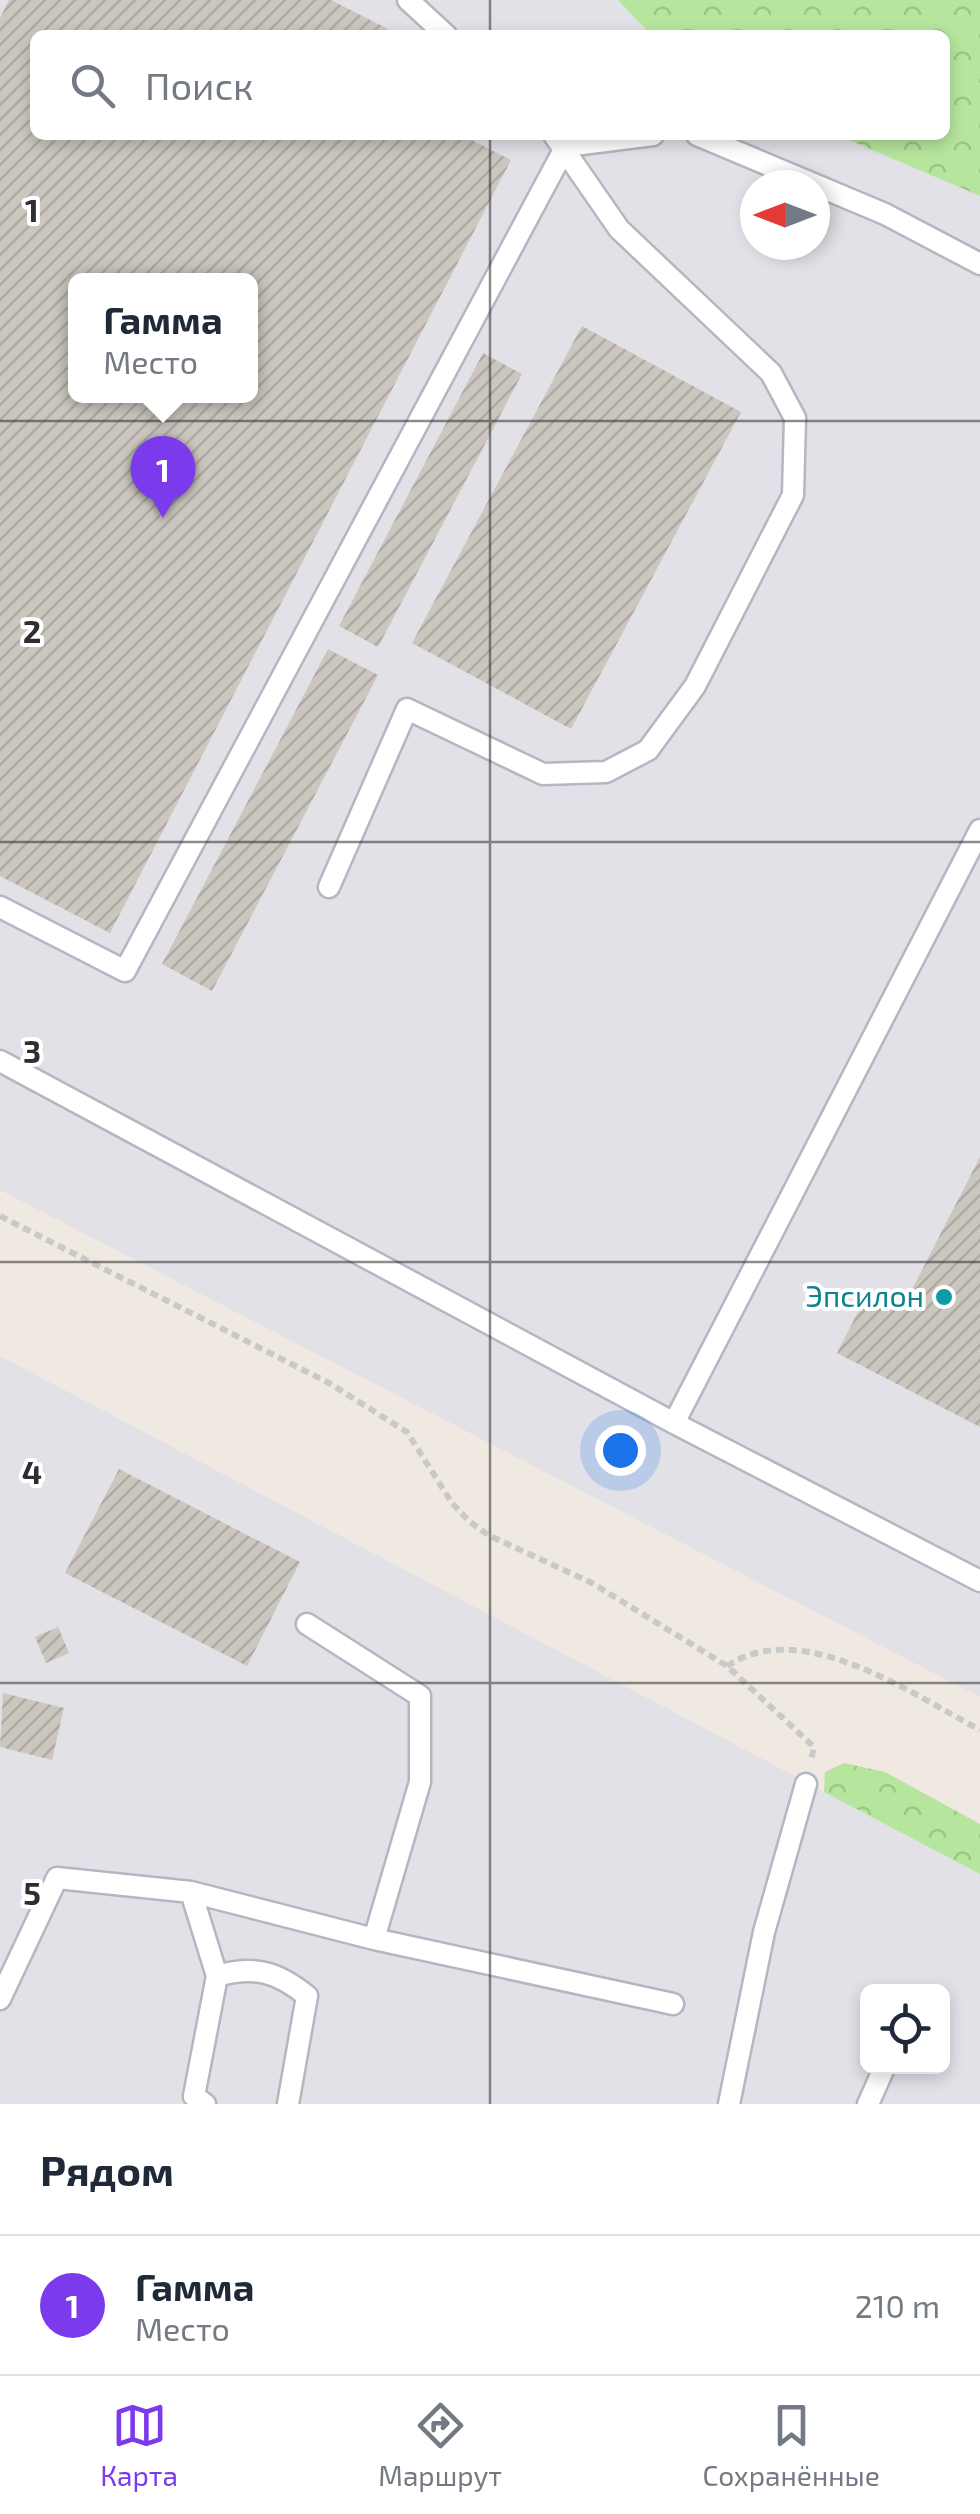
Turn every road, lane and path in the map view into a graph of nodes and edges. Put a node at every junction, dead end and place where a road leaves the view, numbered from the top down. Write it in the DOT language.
graph roads {
  1 [pos="408,0"];
  2 [pos="441,30"];
  3 [pos="560,140"];
  4 [pos="709,140"];
  5 [pos="980,264"];
  6 [pos="980,830"];
  7 [pos="328,887"];
  8 [pos="0,907"];
  9 [pos="0,1061"];
  10 [pos="0,1216"];
  11 [pos="674,1423"];
  12 [pos="980,1581"];
  13 [pos="306,1624"];
  14 [pos="726,1666"];
  15 [pos="980,1730"];
  16 [pos="806,1784"];
  17 [pos="191,1892"];
  18 [pos="374,1939"];
  19 [pos="217,1976"];
  20 [pos="0,1999"];
  21 [pos="673,2004"];
  22 [pos="881,2074"];
  23 [pos="204,2104"];
  24 [pos="288,2104"];
  25 [pos="729,2104"];
  26 [pos="868,2104"];
  1 -- 2 [label="lane"];
  3 -- 7 [label="lane"];
  3 -- 8 [label="lane"];
  4 -- 5 [label="lane"];
  6 -- 11 [label="lane"];
  9 -- 11 [label="lane"];
  10 -- 14 [label="path"];
  11 -- 12 [label="lane"];
  13 -- 18 [label="lane"];
  14 -- 15 [label="path"];
  14 -- 16 [label="path"];
  16 -- 25 [label="lane"];
  17 -- 18 [label="lane"];
  17 -- 19 [label="lane"];
  17 -- 20 [label="lane"];
  18 -- 21 [label="lane"];
  19 -- 23 [label="lane"];
  19 -- 24 [label="lane"];
  22 -- 26 [label="lane"];
}
